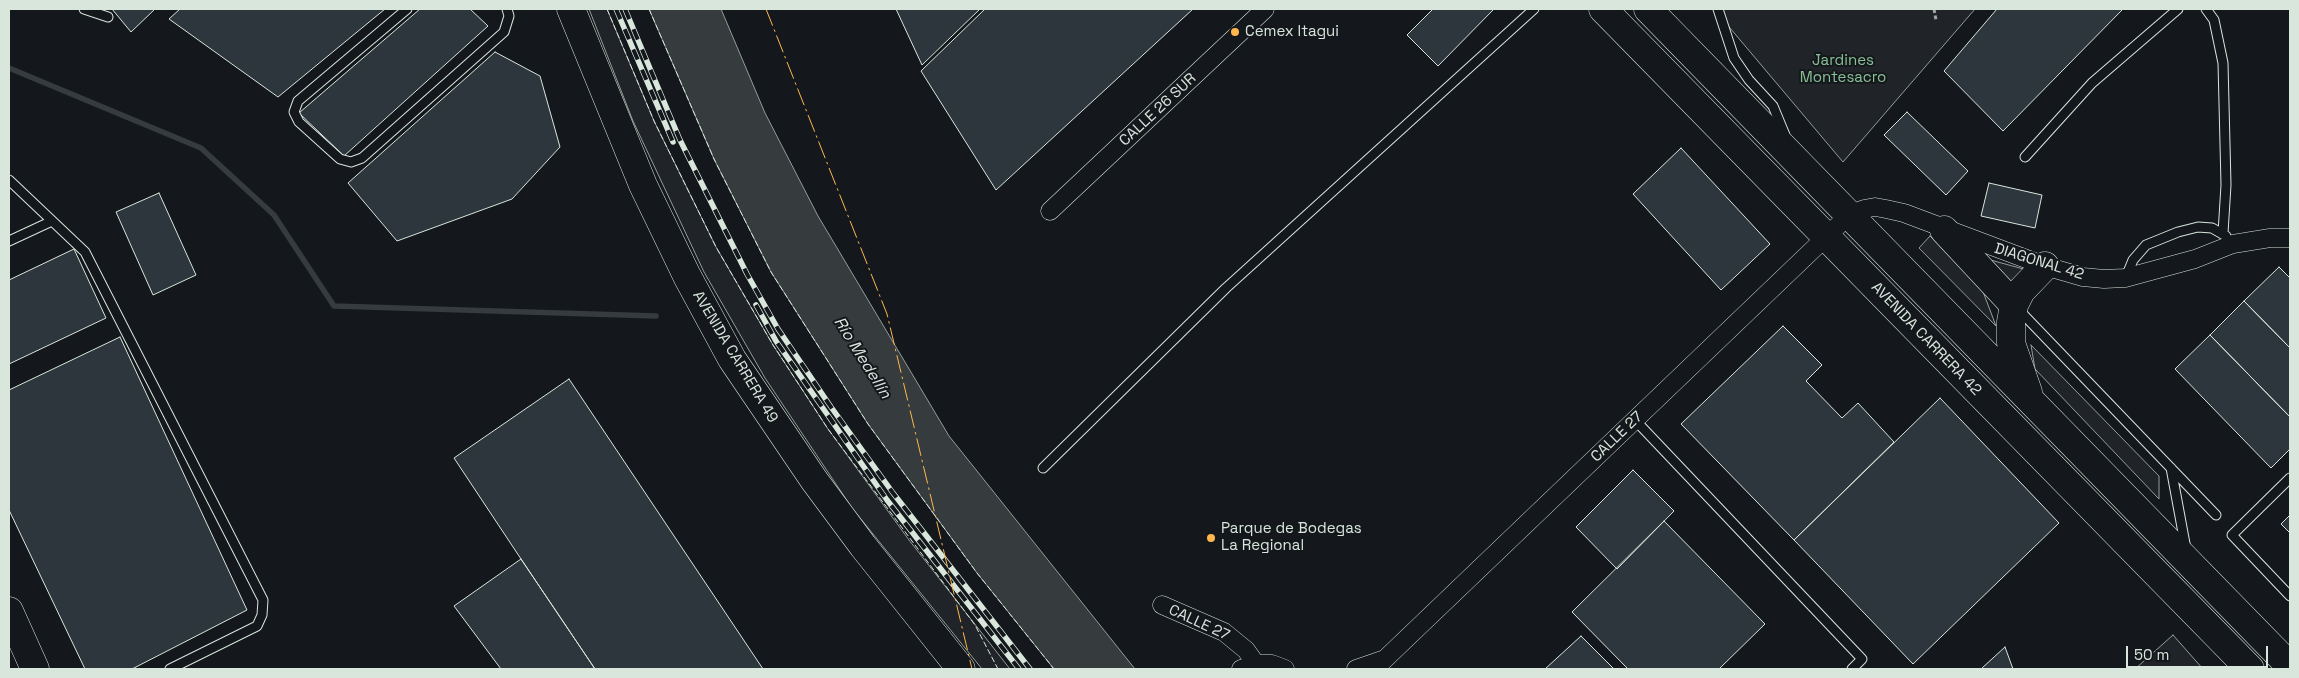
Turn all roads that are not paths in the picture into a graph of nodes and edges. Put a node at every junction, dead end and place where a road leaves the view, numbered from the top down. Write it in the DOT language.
graph roads {
  1 [pos="84,9"];
  2 [pos="407,9"];
  3 [pos="507,9"];
  4 [pos="571,9"];
  5 [pos="1265,9"];
  6 [pos="1534,9"];
  7 [pos="1602,9"];
  8 [pos="1648,9"];
  9 [pos="1718,9"];
  10 [pos="2178,9"];
  11 [pos="2206,9"];
  12 [pos="108,17"];
  13 [pos="2025,157"];
  14 [pos="1799,164"];
  15 [pos="9,180"];
  16 [pos="1050,211"];
  17 [pos="1849,215"];
  18 [pos="52,221"];
  19 [pos="1944,230"];
  20 [pos="1826,237"];
  21 [pos="2290,238"];
  22 [pos="2228,239"];
  23 [pos="9,241"];
  24 [pos="2045,266"];
  25 [pos="2125,278"];
  26 [pos="2014,305"];
  27 [pos="2030,401"];
  28 [pos="1635,420"];
  29 [pos="1043,468"];
  30 [pos="2171,468"];
  31 [pos="2290,478"];
  32 [pos="2216,515"];
  33 [pos="2188,562"];
  34 [pos="2290,596"];
  35 [pos="1162,605"];
  36 [pos="9,611"];
  37 [pos="1380,664"];
  38 [pos="1248,666"];
  39 [pos="2290,666"];
  40 [pos="36,669"];
  41 [pos="170,669"];
  42 [pos="961,669"];
  43 [pos="1285,669"];
  44 [pos="1356,669"];
  45 [pos="1852,669"];
  46 [pos="2250,669"];
  1 -- 12 [label="lane"];
  2 -- 3 [label="lane"];
  4 -- 42 [label="main road, AVENIDA CARRERA 49"];
  5 -- 16 [label="street, CALLE 26 SUR"];
  6 -- 29 [label="lane"];
  7 -- 20 [label="main road, AVENIDA CARRERA 42"];
  8 -- 14 [label="main road, AVENIDA CARRERA 42"];
  9 -- 14 [label="lane"];
  10 -- 13 [label="lane"];
  11 -- 22 [label="lane"];
  14 -- 17 [label="main road, AVENIDA CARRERA 42"];
  15 -- 18 [label="lane"];
  17 -- 19 [label="street, DIAGONAL 42"];
  17 -- 20 [label="street, CALLE 27"];
  17 -- 27 [label="main road, AVENIDA CARRERA 42"];
  18 -- 23 [label="lane"];
  18 -- 41 [label="lane"];
  19 -- 24 [label="street, DIAGONAL 42"];
  19 -- 26 [label="main road"];
  20 -- 28 [label="street, CALLE 27"];
  20 -- 46 [label="main road, AVENIDA CARRERA 42"];
  21 -- 22 [label="street, DIAGONAL 42"];
  22 -- 25 [label="street, DIAGONAL 42"];
  22 -- 25 [label="lane"];
  24 -- 25 [label="street, DIAGONAL 42"];
  24 -- 26 [label="main road"];
  26 -- 27 [label="main road"];
  26 -- 30 [label="lane"];
  27 -- 33 [label="main road, AVENIDA CARRERA 42"];
  28 -- 37 [label="street, CALLE 27"];
  28 -- 45 [label="lane"];
  30 -- 32 [label="lane"];
  30 -- 33 [label="lane"];
  31 -- 34 [label="lane"];
  33 -- 39 [label="main road, AVENIDA CARRERA 42"];
  35 -- 38 [label="street, CALLE 27"];
  36 -- 40 [label="main road"];
  37 -- 44 [label="street, CALLE 27"];
  38 -- 43 [label="street, CALLE 27"];
}
